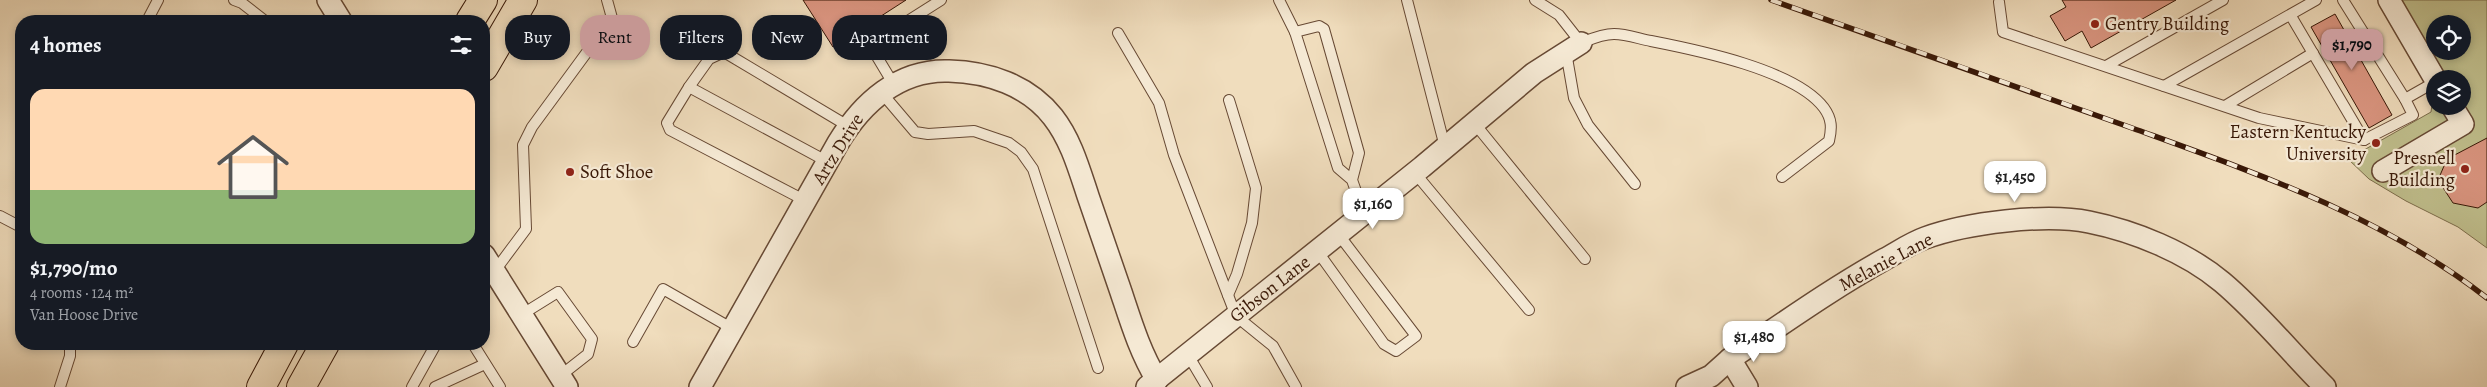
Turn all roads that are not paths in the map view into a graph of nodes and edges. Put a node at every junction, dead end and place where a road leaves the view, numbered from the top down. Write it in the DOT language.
graph roads {
  1 [pos="158,0"];
  2 [pos="234,0"];
  3 [pos="328,0"];
  4 [pos="483,0"];
  5 [pos="524,0"];
  6 [pos="606,0"];
  7 [pos="941,0"];
  8 [pos="1279,0"];
  9 [pos="1407,0"];
  10 [pos="1535,0"];
  11 [pos="2223,0"];
  12 [pos="2316,0"];
  13 [pos="2343,0"];
  14 [pos="2389,0"];
  15 [pos="2000,1"];
  16 [pos="150,15"];
  17 [pos="258,15"];
  18 [pos="337,15"];
  19 [pos="474,15"];
  20 [pos="2290,16"];
  21 [pos="1295,32"];
  22 [pos="1118,34"];
  23 [pos="1573,47"];
  24 [pos="2313,54"];
  25 [pos="490,57"];
  26 [pos="2106,66"];
  27 [pos="2429,70"];
  28 [pos="2164,86"];
  29 [pos="2426,86"];
  30 [pos="689,87"];
  31 [pos="888,88"];
  32 [pos="2404,99"];
  33 [pos="1229,100"];
  34 [pos="2225,106"];
  35 [pos="2457,115"];
  36 [pos="1475,124"];
  37 [pos="848,126"];
  38 [pos="2364,140"];
  39 [pos="1446,148"];
  40 [pos="828,162"];
  41 [pos="2383,171"];
  42 [pos="1415,173"];
  43 [pos="1782,177"];
  44 [pos="1352,180"];
  45 [pos="1635,184"];
  46 [pos="806,202"];
  47 [pos="1364,214"];
  48 [pos="0,216"];
  49 [pos="15,224"];
  50 [pos="1338,235"];
  51 [pos="1318,252"];
  52 [pos="1585,259"];
  53 [pos="490,262"];
  54 [pos="490,265"];
  55 [pos="1228,295"];
  56 [pos="1528,310"];
  57 [pos="521,315"];
  58 [pos="1236,316"];
  59 [pos="733,329"];
  60 [pos="633,342"];
  61 [pos="70,350"];
  62 [pos="281,350"];
  63 [pos="322,350"];
  64 [pos="433,350"];
  65 [pos="477,350"];
  66 [pos="1188,355"];
  67 [pos="1730,359"];
  68 [pos="486,364"];
  69 [pos="1098,368"];
  70 [pos="563,382"];
  71 [pos="1152,383"];
  72 [pos="60,387"];
  73 [pos="261,387"];
  74 [pos="301,387"];
  75 [pos="412,387"];
  76 [pos="435,387"];
  77 [pos="500,387"];
  78 [pos="700,387"];
  79 [pos="1208,387"];
  80 [pos="1296,387"];
  81 [pos="1687,387"];
  82 [pos="1747,387"];
  83 [pos="2325,387"];
  1 -- 16 [label="lane"];
  2 -- 17 [label="lane"];
  3 -- 18 [label="street"];
  4 -- 19 [label="main road"];
  5 -- 25 [label="main road"];
  6 -- 53 [label="lane"];
  7 -- 31 [label="lane"];
  8 -- 21 [label="lane"];
  9 -- 39 [label="lane"];
  10 -- 23 [label="lane"];
  11 -- 26 [label="lane"];
  12 -- 20 [label="lane"];
  13 -- 32 [label="lane"];
  14 -- 27 [label="street"];
  15 -- 26 [label="lane"];
  20 -- 24 [label="lane"];
  20 -- 28 [label="lane"];
  21 -- 44 [label="lane"];
  21 -- 44 [label="lane"];
  22 -- 55 [label="lane"];
  23 -- 36 [label="street, Gibson Lane"];
  23 -- 43 [label="lane"];
  23 -- 45 [label="lane"];
  24 -- 34 [label="lane"];
  24 -- 38 [label="lane"];
  26 -- 28 [label="lane"];
  28 -- 34 [label="lane"];
  29 -- 32 [label="lane"];
  30 -- 37 [label="lane"];
  30 -- 40 [label="lane"];
  30 -- 46 [label="lane"];
  31 -- 37 [label="street, Artz Drive"];
  31 -- 69 [label="lane"];
  31 -- 71 [label="street, Artz Drive"];
  32 -- 38 [label="lane"];
  33 -- 55 [label="lane"];
  34 -- 38 [label="lane"];
  35 -- 41 [label="street"];
  36 -- 39 [label="street, Gibson Lane"];
  36 -- 52 [label="lane"];
  37 -- 40 [label="street, Artz Drive"];
  39 -- 42 [label="street, Gibson Lane"];
  40 -- 46 [label="street, Artz Drive"];
  42 -- 47 [label="street, Gibson Lane"];
  42 -- 56 [label="lane"];
  44 -- 47 [label="lane"];
  46 -- 59 [label="street, Artz Drive"];
  47 -- 50 [label="street, Gibson Lane"];
  48 -- 49 [label="lane"];
  50 -- 51 [label="street, Gibson Lane"];
  50 -- 51 [label="lane"];
  51 -- 58 [label="street, Gibson Lane"];
  54 -- 57 [label="street"];
  55 -- 58 [label="lane"];
  57 -- 70 [label="street"];
  57 -- 70 [label="lane"];
  58 -- 66 [label="street, Gibson Lane"];
  58 -- 80 [label="lane"];
  59 -- 60 [label="lane"];
  59 -- 78 [label="street, Artz Drive"];
  61 -- 72 [label="lane"];
  62 -- 73 [label="main road"];
  63 -- 74 [label="main road"];
  64 -- 75 [label="lane"];
  65 -- 68 [label="lane"];
  66 -- 71 [label="street, Gibson Lane"];
  66 -- 79 [label="lane"];
  67 -- 81 [label="street, Melanie Lane"];
  67 -- 82 [label="street"];
  67 -- 83 [label="street, Melanie Lane"];
  68 -- 76 [label="lane"];
  68 -- 77 [label="lane"];
}
